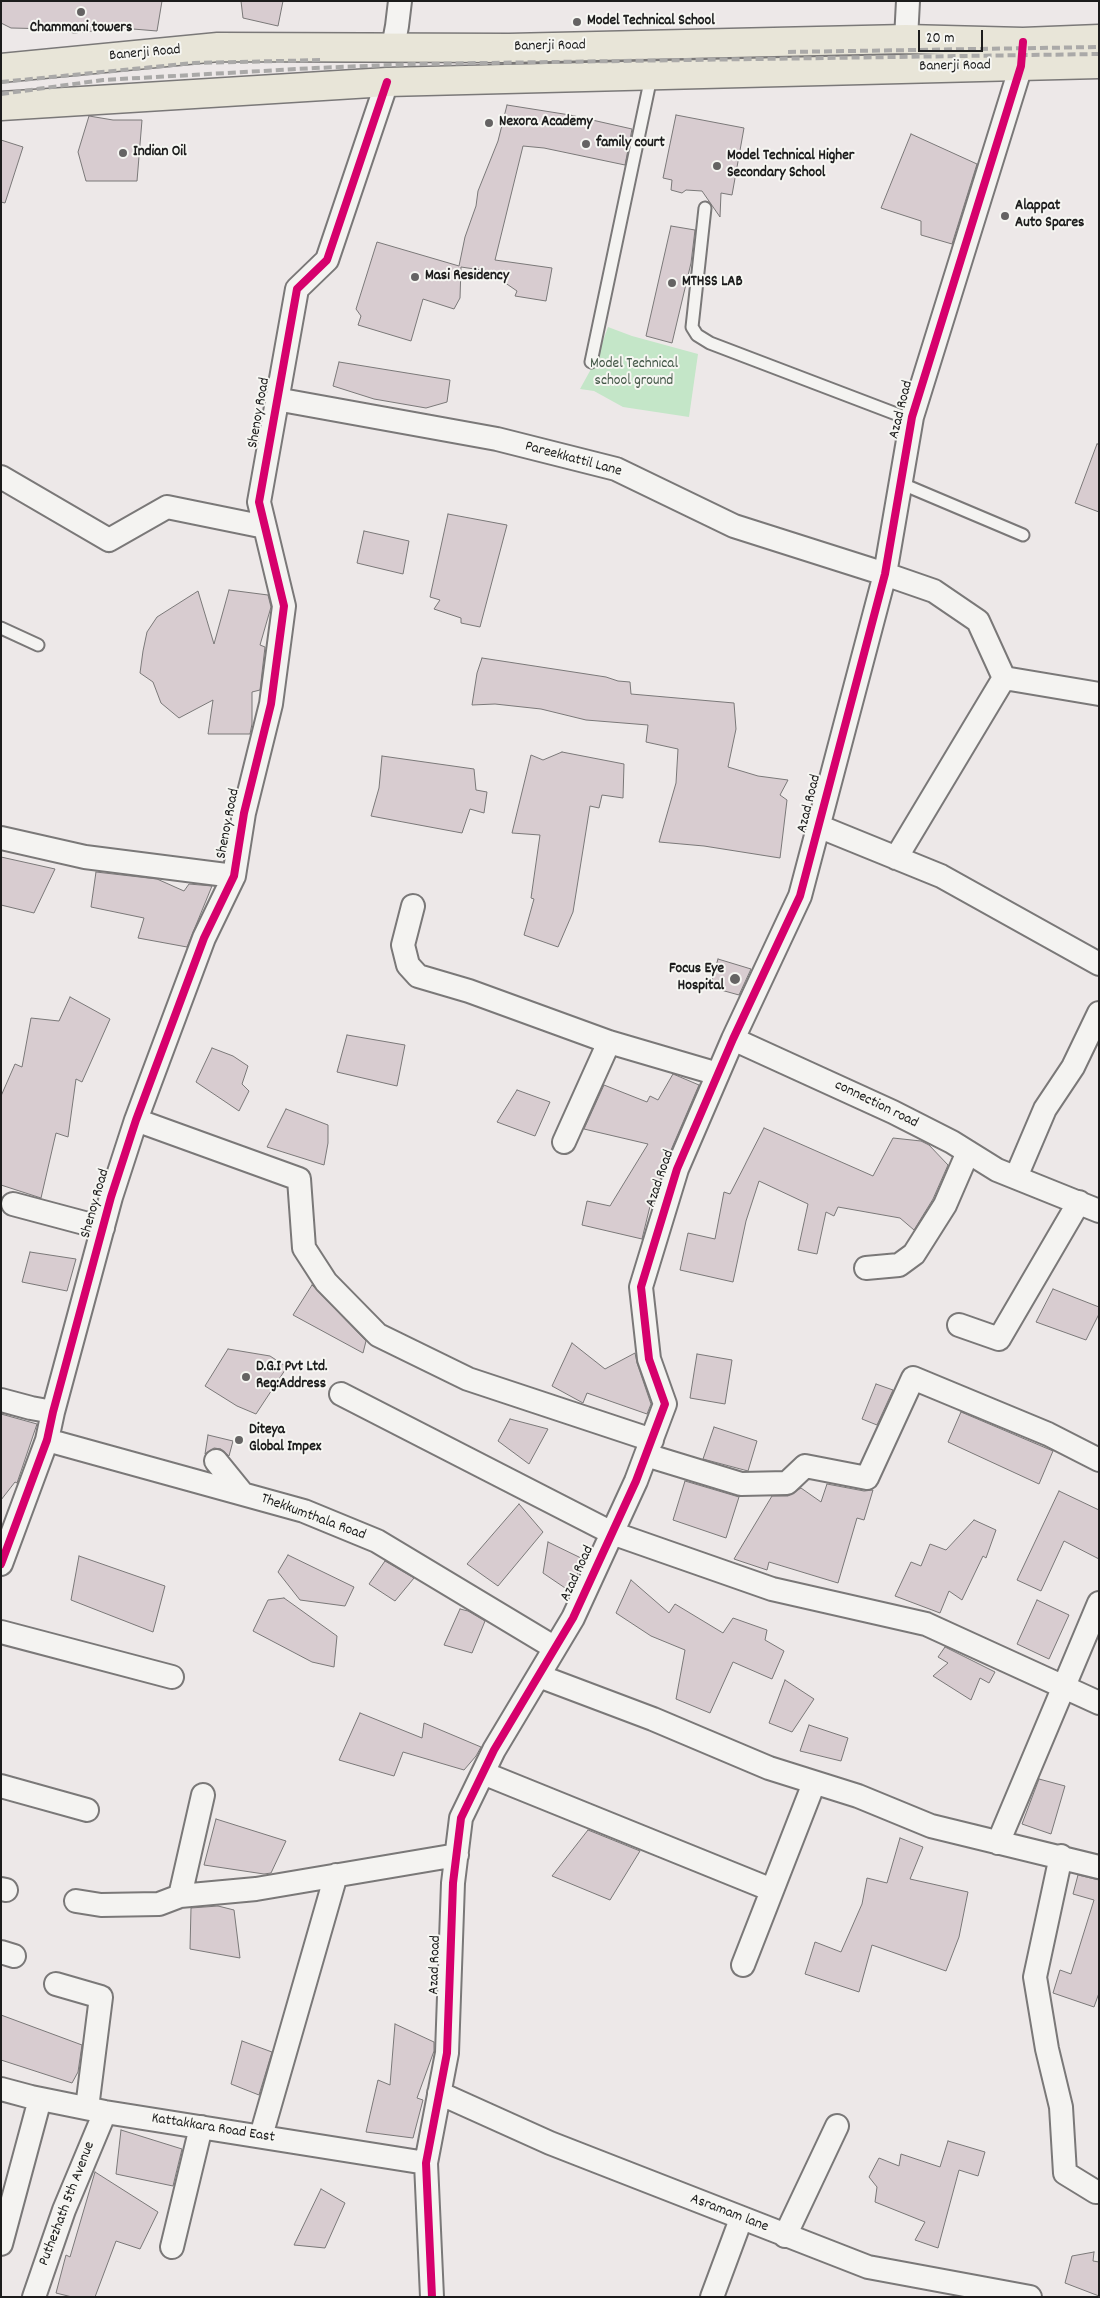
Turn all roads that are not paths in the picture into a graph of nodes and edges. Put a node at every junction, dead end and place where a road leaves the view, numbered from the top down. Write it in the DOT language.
graph roads {
  1 [pos="400,1"];
  2 [pos="908,1"];
  3 [pos="906,39"];
  4 [pos="1099,39"];
  5 [pos="403,47"];
  6 [pos="1022,54"];
  7 [pos="114,57"];
  8 [pos="1099,64"];
  9 [pos="1,68"];
  10 [pos="651,77"];
  11 [pos="387,82"];
  12 [pos="415,82"];
  13 [pos="126,97"];
  14 [pos="1,106"];
  15 [pos="705,208"];
  16 [pos="591,362"];
  17 [pos="276,399"];
  18 [pos="912,420"];
  19 [pos="1,477"];
  20 [pos="900,484"];
  21 [pos="265,527"];
  22 [pos="1023,535"];
  23 [pos="885,574"];
  24 [pos="1,628"];
  25 [pos="38,644"];
  26 [pos="1004,678"];
  27 [pos="1099,694"];
  28 [pos="818,826"];
  29 [pos="1,838"];
  30 [pos="896,858"];
  31 [pos="234,876"];
  32 [pos="412,906"];
  33 [pos="1099,964"];
  34 [pos="1099,1013"];
  35 [pos="733,1039"];
  36 [pos="609,1042"];
  37 [pos="718,1074"];
  38 [pos="136,1120"];
  39 [pos="564,1142"];
  40 [pos="968,1152"];
  41 [pos="1016,1177"];
  42 [pos="12,1204"];
  43 [pos="1089,1206"];
  44 [pos="103,1228"];
  45 [pos="866,1268"];
  46 [pos="959,1325"];
  47 [pos="341,1394"];
  48 [pos="1,1400"];
  49 [pos="53,1412"];
  50 [pos="47,1440"];
  51 [pos="649,1447"];
  52 [pos="1099,1460"];
  53 [pos="216,1461"];
  54 [pos="242,1493"];
  55 [pos="612,1533"];
  56 [pos="1,1564"];
  57 [pos="1099,1603"];
  58 [pos="1,1632"];
  59 [pos="555,1648"];
  60 [pos="540,1676"];
  61 [pos="172,1677"];
  62 [pos="1064,1686"];
  63 [pos="1099,1702"];
  64 [pos="483,1773"];
  65 [pos="814,1783"];
  66 [pos="1,1786"];
  67 [pos="203,1795"];
  68 [pos="87,1810"];
  69 [pos="998,1843"];
  70 [pos="456,1855"];
  71 [pos="1061,1856"];
  72 [pos="1099,1867"];
  73 [pos="336,1875"];
  74 [pos="772,1890"];
  75 [pos="180,1896"];
  76 [pos="76,1901"];
  77 [pos="743,1965"];
  78 [pos="56,1984"];
  79 [pos="1,2089"];
  80 [pos="439,2092"];
  81 [pos="40,2099"];
  82 [pos="96,2110"];
  83 [pos="837,2126"];
  84 [pos="201,2127"];
  85 [pos="260,2136"];
  86 [pos="426,2163"];
  87 [pos="1096,2192"];
  88 [pos="741,2219"];
  89 [pos="785,2236"];
  90 [pos="1,2244"];
  91 [pos="172,2247"];
  92 [pos="947,2290"];
  93 [pos="34,2297"];
  94 [pos="432,2297"];
  95 [pos="712,2297"];
  96 [pos="1030,2297"];
  1 -- 5 [label="street"];
  2 -- 3 [label="street"];
  3 -- 5 [label="main road, Banerji Road"];
  3 -- 6 [label="main road, Banerji Road"];
  4 -- 6 [label="main road, Banerji Road"];
  5 -- 7 [label="main road, Banerji Road"];
  5 -- 11 [label="main road"];
  5 -- 12 [label="main road"];
  6 -- 8 [label="main road, Banerji Road"];
  6 -- 10 [label="main road, Banerji Road"];
  6 -- 18 [label="street, Azad Road"];
  7 -- 9 [label="main road, Banerji Road"];
  7 -- 13 [label="main road"];
  10 -- 12 [label="main road, Banerji Road"];
  10 -- 16 [label="lane"];
  11 -- 12 [label="main road, Banerji Road"];
  11 -- 13 [label="main road, Banerji Road"];
  11 -- 17 [label="street, Shenoy Road"];
  13 -- 14 [label="main road, Banerji Road"];
  15 -- 18 [label="lane"];
  17 -- 21 [label="street, Shenoy Road"];
  17 -- 23 [label="street, Pareekkattil Lane"];
  18 -- 20 [label="street, Azad Road"];
  19 -- 21 [label="street"];
  20 -- 22 [label="lane"];
  20 -- 23 [label="street, Azad Road"];
  21 -- 31 [label="street, Shenoy Road"];
  23 -- 26 [label="street, Pareekkattil Lane"];
  23 -- 28 [label="street, Azad Road"];
  24 -- 25 [label="lane"];
  26 -- 27 [label="street"];
  26 -- 30 [label="street"];
  28 -- 30 [label="street"];
  28 -- 35 [label="street, Azad Road"];
  29 -- 31 [label="street"];
  30 -- 33 [label="street"];
  31 -- 38 [label="street, Shenoy Road"];
  32 -- 36 [label="street"];
  34 -- 41 [label="street"];
  35 -- 37 [label="street, Azad Road"];
  35 -- 40 [label="street, connection road"];
  36 -- 37 [label="street"];
  36 -- 39 [label="street"];
  37 -- 51 [label="street, Azad Road"];
  38 -- 44 [label="street, Shenoy Road"];
  38 -- 51 [label="street"];
  40 -- 41 [label="street, connection road"];
  40 -- 45 [label="street"];
  41 -- 43 [label="street, connection road"];
  42 -- 44 [label="street"];
  43 -- 46 [label="street"];
  44 -- 49 [label="street, Shenoy Road"];
  47 -- 55 [label="street"];
  48 -- 49 [label="street"];
  49 -- 50 [label="street, Shenoy Road"];
  50 -- 54 [label="street, Thekkumthala Road"];
  50 -- 56 [label="street, Shenoy Road"];
  51 -- 52 [label="street"];
  51 -- 55 [label="street, Azad Road"];
  53 -- 54 [label="street"];
  54 -- 59 [label="street, Thekkumthala Road"];
  55 -- 59 [label="street, Azad Road"];
  55 -- 62 [label="street"];
  57 -- 62 [label="street"];
  58 -- 61 [label="street"];
  59 -- 60 [label="street, Azad Road"];
  60 -- 64 [label="street, Azad Road"];
  60 -- 65 [label="street"];
  62 -- 63 [label="street"];
  62 -- 69 [label="street"];
  64 -- 70 [label="street, Azad Road"];
  64 -- 74 [label="street"];
  65 -- 69 [label="street"];
  65 -- 74 [label="street"];
  66 -- 68 [label="street"];
  67 -- 75 [label="street"];
  69 -- 71 [label="street"];
  70 -- 73 [label="street"];
  70 -- 80 [label="street, Azad Road"];
  71 -- 72 [label="street"];
  71 -- 87 [label="street"];
  73 -- 75 [label="street"];
  73 -- 85 [label="street"];
  74 -- 77 [label="street"];
  75 -- 76 [label="street"];
  78 -- 82 [label="street, Puthezhath 5th Avenue"];
  79 -- 81 [label="street, Kattakkara Road East"];
  80 -- 86 [label="street, Azad Road"];
  80 -- 88 [label="street, Asramam lane"];
  81 -- 82 [label="street, Kattakkara Road East"];
  81 -- 90 [label="street"];
  82 -- 84 [label="street, Kattakkara Road East"];
  82 -- 93 [label="street, Puthezhath 5th Avenue"];
  83 -- 89 [label="street"];
  84 -- 85 [label="street, Kattakkara Road East"];
  84 -- 91 [label="street"];
  85 -- 86 [label="street, Kattakkara Road East"];
  86 -- 94 [label="street, Azad Road"];
  88 -- 89 [label="street, Asramam lane"];
  88 -- 95 [label="street"];
  89 -- 92 [label="street, Asramam lane"];
  92 -- 96 [label="street, Asramam lane"];
}
